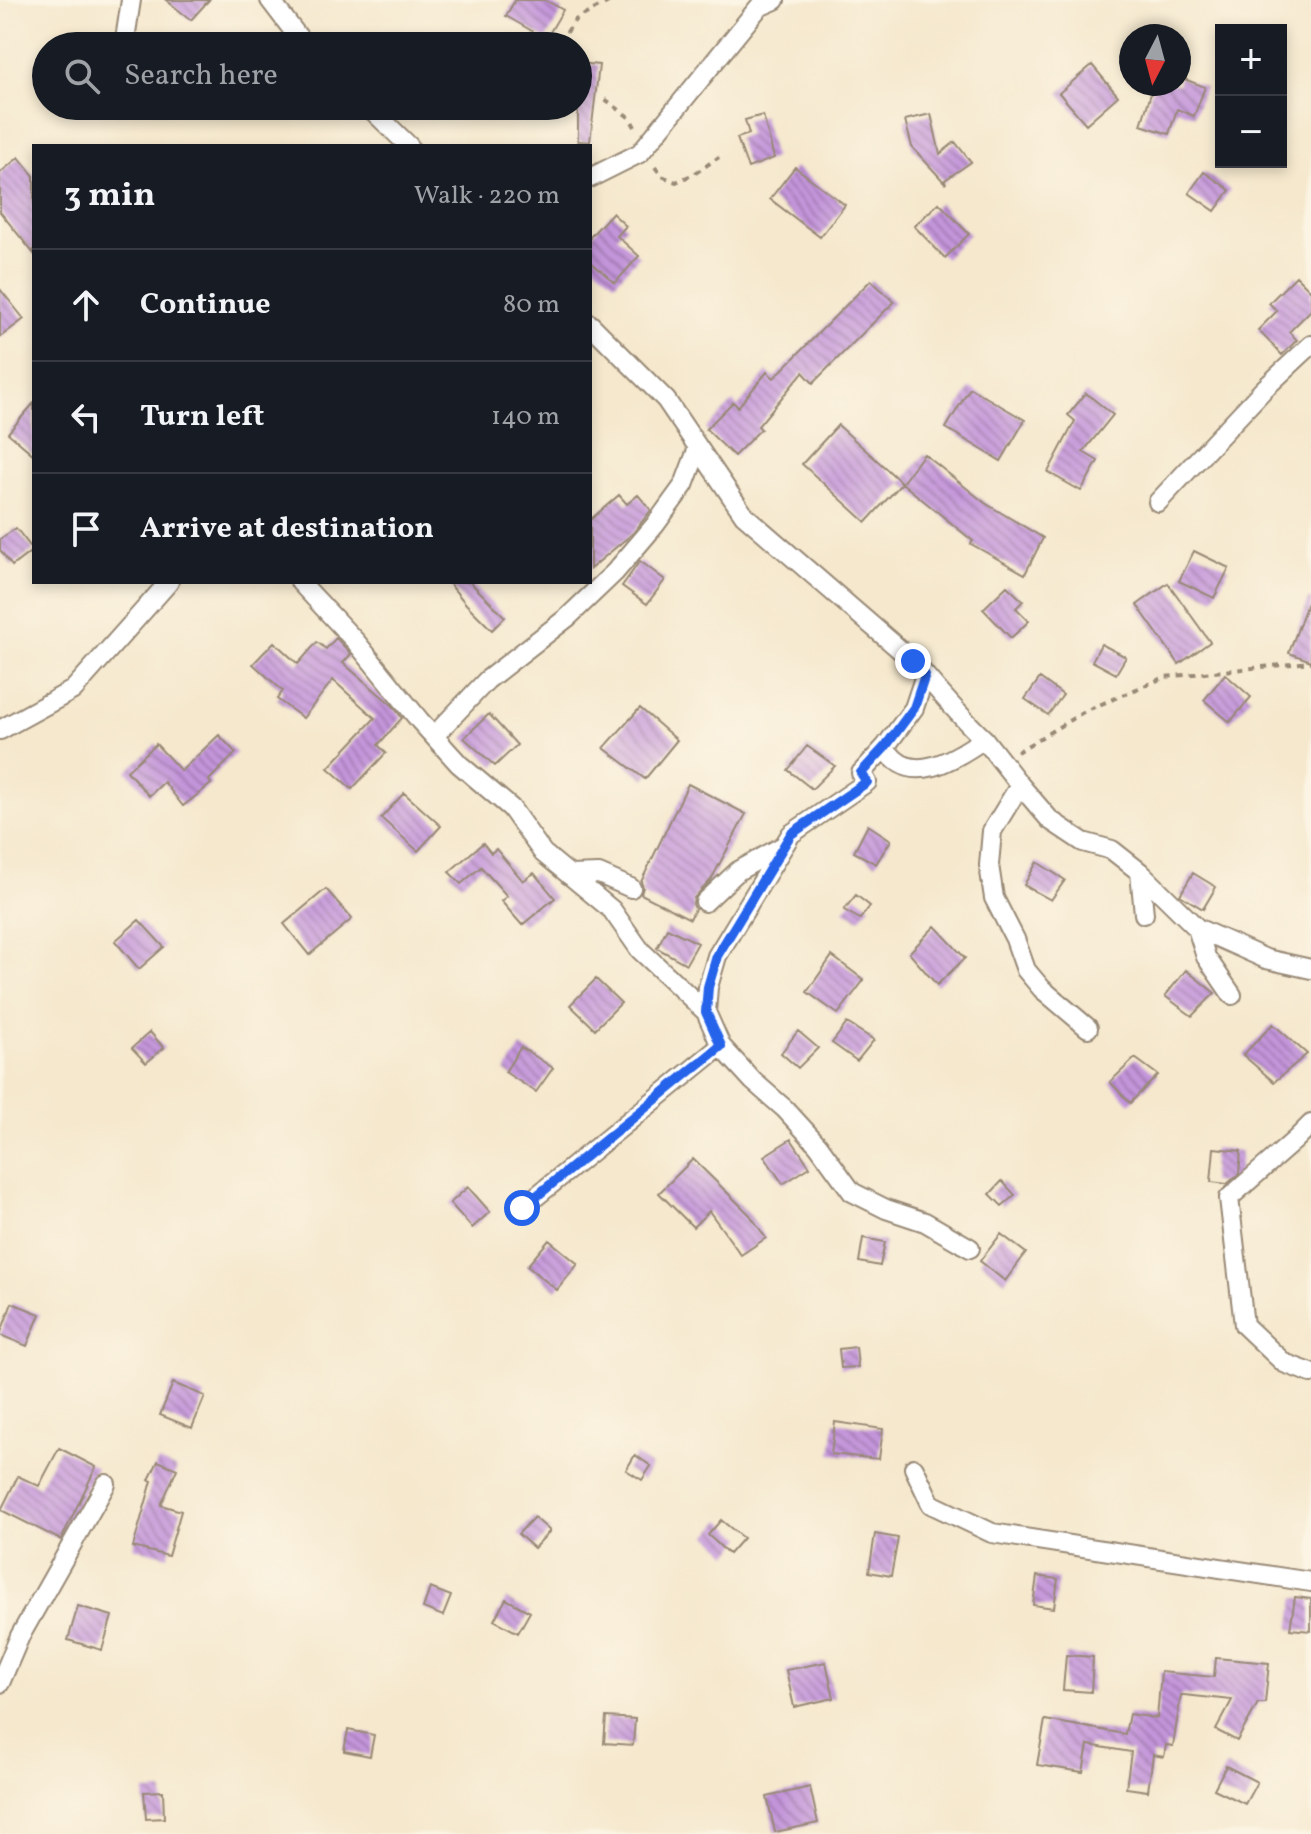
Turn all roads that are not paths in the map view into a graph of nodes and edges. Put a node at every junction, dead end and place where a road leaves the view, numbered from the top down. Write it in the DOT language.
graph roads {
  1 [pos="131,0"];
  2 [pos="270,0"];
  3 [pos="761,2"];
  4 [pos="126,32"];
  5 [pos="294,32"];
  6 [pos="382,120"];
  7 [pos="407,144"];
  8 [pos="592,177"];
  9 [pos="592,326"];
  10 [pos="1311,345"];
  11 [pos="698,448"];
  12 [pos="1158,502"];
  13 [pos="167,584"];
  14 [pos="302,584"];
  15 [pos="925,675"];
  16 [pos="0,730"];
  17 [pos="434,736"];
  18 [pos="984,739"];
  19 [pos="885,747"];
  20 [pos="1020,785"];
  21 [pos="783,846"];
  22 [pos="1140,872"];
  23 [pos="569,875"];
  24 [pos="631,888"];
  25 [pos="705,902"];
  26 [pos="1144,914"];
  27 [pos="1197,928"];
  28 [pos="1311,969"];
  29 [pos="1232,995"];
  30 [pos="706,1012"];
  31 [pos="1088,1028"];
  32 [pos="721,1046"];
  33 [pos="1311,1124"];
  34 [pos="522,1208"];
  35 [pos="970,1248"];
  36 [pos="1311,1373"];
  37 [pos="914,1468"];
  38 [pos="106,1484"];
  39 [pos="1311,1582"];
  40 [pos="0,1683"];
  1 -- 4 [label="street"];
  2 -- 5 [label="street"];
  3 -- 8 [label="street"];
  6 -- 7 [label="street"];
  9 -- 11 [label="street"];
  10 -- 12 [label="street"];
  11 -- 15 [label="street"];
  11 -- 17 [label="street"];
  13 -- 16 [label="street"];
  14 -- 17 [label="street"];
  15 -- 18 [label="street"];
  15 -- 19 [label="street"];
  17 -- 23 [label="street"];
  18 -- 19 [label="street"];
  18 -- 20 [label="street"];
  19 -- 21 [label="street"];
  20 -- 22 [label="street"];
  20 -- 31 [label="street"];
  21 -- 25 [label="street"];
  21 -- 30 [label="street"];
  22 -- 26 [label="street"];
  22 -- 27 [label="street"];
  23 -- 24 [label="street"];
  23 -- 30 [label="street"];
  27 -- 28 [label="street"];
  27 -- 29 [label="street"];
  30 -- 32 [label="street"];
  32 -- 34 [label="street"];
  32 -- 35 [label="street"];
  33 -- 36 [label="street"];
  37 -- 39 [label="street"];
  38 -- 40 [label="street"];
}
